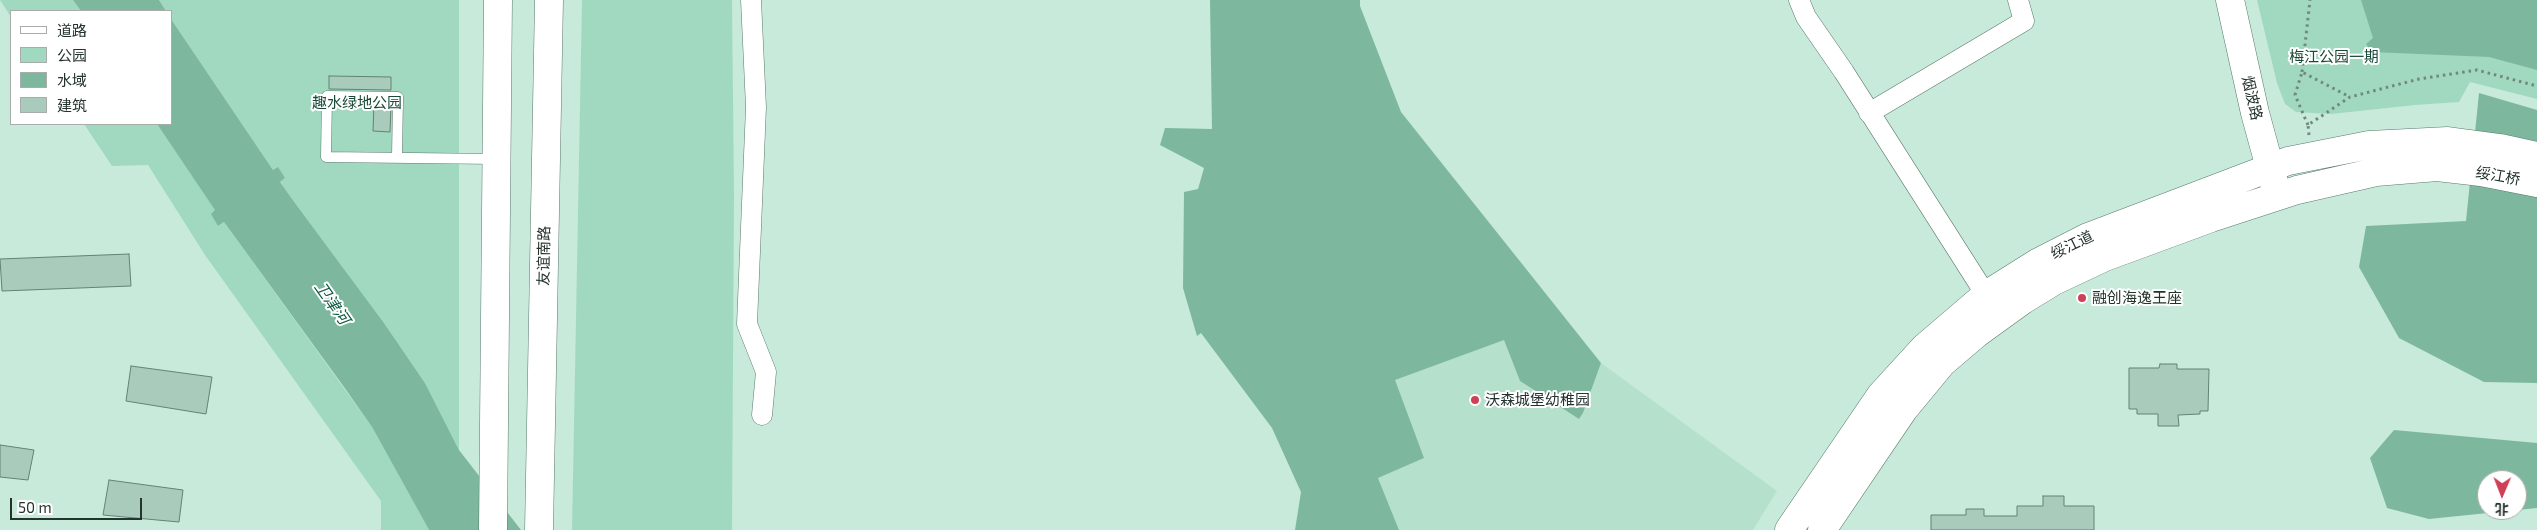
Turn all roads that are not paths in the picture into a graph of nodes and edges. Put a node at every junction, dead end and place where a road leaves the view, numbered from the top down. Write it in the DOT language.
graph roads {
  1 [pos="498,0"];
  2 [pos="549,0"];
  3 [pos="751,0"];
  4 [pos="1799,0"];
  5 [pos="2018,0"];
  6 [pos="2230,0"];
  7 [pos="2249,0"];
  8 [pos="1870,113"];
  9 [pos="2462,143"];
  10 [pos="2537,156"];
  11 [pos="397,158"];
  12 [pos="497,159"];
  13 [pos="2289,161"];
  14 [pos="2460,169"];
  15 [pos="2537,183"];
  16 [pos="2288,193"];
  17 [pos="1986,295"];
  18 [pos="762,415"];
  19 [pos="539,521"];
  20 [pos="493,530"];
  21 [pos="1789,530"];
  22 [pos="1822,530"];
  1 -- 12 [label="main road"];
  2 -- 19 [label="main road, 友谊南路"];
  3 -- 18 [label="street"];
  4 -- 8 [label="street"];
  5 -- 8 [label="street"];
  6 -- 13 [label="main road, 烟波路"];
  7 -- 13 [label="main road, 烟波路"];
  8 -- 17 [label="street"];
  9 -- 10 [label="main road, 绥江桥"];
  9 -- 13 [label="main road, 绥江道"];
  11 -- 11 [label="lane"];
  11 -- 12 [label="lane"];
  12 -- 20 [label="main road"];
  13 -- 16 [label="main road, 烟波路"];
  13 -- 17 [label="main road, 绥江道"];
  14 -- 15 [label="main road, 绥江桥"];
  14 -- 16 [label="main road, 绥江道"];
  16 -- 22 [label="main road, 绥江道"];
  17 -- 21 [label="main road, 绥江道"];
}
